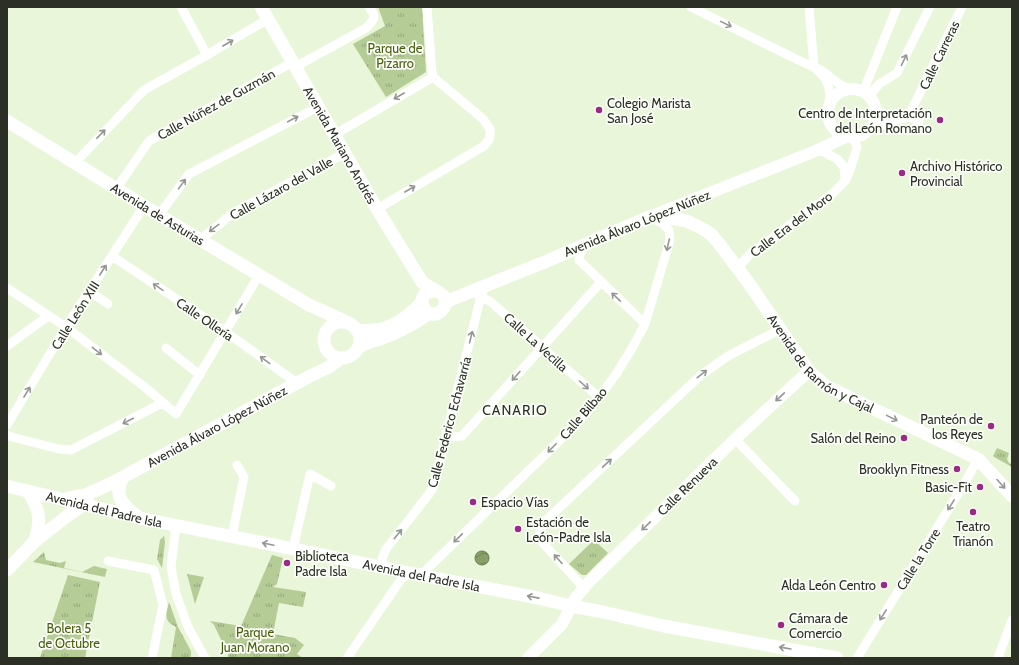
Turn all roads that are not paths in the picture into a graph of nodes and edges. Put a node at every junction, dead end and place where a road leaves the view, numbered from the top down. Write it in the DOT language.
graph roads {
  1 [pos="181,7"];
  2 [pos="261,7"];
  3 [pos="369,7"];
  4 [pos="427,7"];
  5 [pos="691,7"];
  6 [pos="809,7"];
  7 [pos="897,7"];
  8 [pos="930,7"];
  9 [pos="962,7"];
  10 [pos="268,20"];
  11 [pos="207,55"];
  12 [pos="294,64"];
  13 [pos="814,67"];
  14 [pos="433,77"];
  15 [pos="850,90"];
  16 [pos="866,94"];
  17 [pos="830,103"];
  18 [pos="318,107"];
  19 [pos="875,111"];
  20 [pos="908,117"];
  21 [pos="899,119"];
  22 [pos="919,120"];
  23 [pos="7,121"];
  24 [pos="872,126"];
  25 [pos="832,127"];
  26 [pos="334,135"];
  27 [pos="849,137"];
  28 [pos="815,152"];
  29 [pos="345,153"];
  30 [pos="74,163"];
  31 [pos="846,180"];
  32 [pos="116,189"];
  33 [pos="144,206"];
  34 [pos="377,209"];
  35 [pos="159,215"];
  36 [pos="649,217"];
  37 [pos="200,240"];
  38 [pos="582,246"];
  39 [pos="112,256"];
  40 [pos="738,268"];
  41 [pos="259,275"];
  42 [pos="601,282"];
  43 [pos="8,290"];
  44 [pos="90,291"];
  45 [pos="474,292"];
  46 [pos="433,300"];
  47 [pos="108,304"];
  48 [pos="309,305"];
  49 [pos="48,316"];
  50 [pos="645,324"];
  51 [pos="66,327"];
  52 [pos="353,327"];
  53 [pos="781,329"];
  54 [pos="226,332"];
  55 [pos="325,332"];
  56 [pos="7,346"];
  57 [pos="359,347"];
  58 [pos="542,347"];
  59 [pos="166,348"];
  60 [pos="326,350"];
  61 [pos="340,359"];
  62 [pos="809,371"];
  63 [pos="200,375"];
  64 [pos="303,380"];
  65 [pos="598,399"];
  66 [pos="162,403"];
  67 [pos="7,425"];
  68 [pos="447,432"];
  69 [pos="7,435"];
  70 [pos="735,439"];
  71 [pos="978,459"];
  72 [pos="237,465"];
  73 [pos="124,478"];
  74 [pos="7,486"];
  75 [pos="331,486"];
  76 [pos="28,491"];
  77 [pos="1012,496"];
  78 [pos="58,498"];
  79 [pos="795,501"];
  80 [pos="84,504"];
  81 [pos="140,518"];
  82 [pos="176,525"];
  83 [pos="232,536"];
  84 [pos="34,542"];
  85 [pos="293,549"];
  86 [pos="108,561"];
  87 [pos="10,562"];
  88 [pos="384,568"];
  89 [pos="414,574"];
  90 [pos="584,588"];
  91 [pos="571,606"];
  92 [pos="1012,620"];
  93 [pos="199,647"];
  94 [pos="152,658"];
  95 [pos="199,658"];
  96 [pos="205,658"];
  97 [pos="347,658"];
  98 [pos="528,658"];
  99 [pos="837,658"];
  100 [pos="857,658"];
  101 [pos="998,658"];
  1 -- 11 [label="street"];
  2 -- 10 [label="main road, Avenida Mariano Andrés"];
  3 -- 12 [label="street, Calle Núñez de Guzmán"];
  4 -- 14 [label="street"];
  5 -- 13 [label="street, one-way"];
  6 -- 13 [label="street"];
  7 -- 16 [label="street"];
  16 -- 8 [label="street, one-way"];
  9 -- 20 [label="street, Calle Carreras"];
  11 -- 10 [label="street, one-way"];
  10 -- 12 [label="main road, Avenida Mariano Andrés"];
  30 -- 11 [label="street, one-way"];
  12 -- 18 [label="main road, Avenida Mariano Andrés"];
  12 -- 32 [label="street, Calle Núñez de Guzmán"];
  13 -- 15 [label="street"];
  13 -- 17 [label="street"];
  14 -- 26 [label="street, one-way"];
  34 -- 14 [label="street, one-way"];
  15 -- 16 [label="street"];
  15 -- 17 [label="street"];
  16 -- 19 [label="street"];
  17 -- 25 [label="street"];
  18 -- 26 [label="main road, Avenida Mariano Andrés"];
  35 -- 18 [label="street, one-way"];
  19 -- 21 [label="street"];
  19 -- 24 [label="street"];
  20 -- 21 [label="street"];
  20 -- 22 [label="street"];
  21 -- 24 [label="street"];
  23 -- 30 [label="main road, Avenida de Asturias"];
  24 -- 27 [label="street"];
  25 -- 27 [label="street"];
  25 -- 28 [label="street, Avenida Álvaro López Núñez"];
  26 -- 29 [label="main road, Avenida Mariano Andrés"];
  27 -- 28 [label="street, Avenida Álvaro López Núñez"];
  27 -- 31 [label="street, Calle Era del Moro"];
  28 -- 31 [label="street"];
  28 -- 36 [label="street, Avenida Álvaro López Núñez"];
  29 -- 34 [label="main road, Avenida Mariano Andrés"];
  29 -- 37 [label="street, Calle Lázaro del Valle, one-way"];
  30 -- 32 [label="main road, Avenida de Asturias"];
  31 -- 40 [label="street, Calle Era del Moro"];
  32 -- 33 [label="main road, Avenida de Asturias"];
  33 -- 35 [label="main road, Avenida de Asturias"];
  33 -- 39 [label="street, Calle León XIII"];
  34 -- 46 [label="main road, Avenida Mariano Andrés"];
  35 -- 37 [label="main road, Avenida de Asturias"];
  36 -- 38 [label="main road, Avenida Álvaro López Núñez"];
  36 -- 40 [label="main road, Avenida de Ramón y Cajal"];
  36 -- 50 [label="street, Calle Bilbao, one-way"];
  37 -- 41 [label="main road, Avenida de Asturias"];
  38 -- 42 [label="street"];
  38 -- 45 [label="main road, Avenida Álvaro López Núñez"];
  44 -- 39 [label="street, Calle León XIII, one-way"];
  54 -- 39 [label="street, Calle Ollería, one-way"];
  40 -- 53 [label="main road, Avenida de Ramón y Cajal"];
  41 -- 48 [label="main road, Avenida de Asturias"];
  41 -- 54 [label="street, one-way"];
  50 -- 42 [label="street, one-way"];
  42 -- 58 [label="street"];
  43 -- 49 [label="street"];
  44 -- 47 [label="street"];
  44 -- 51 [label="street, Calle León XIII"];
  45 -- 46 [label="main road, Avenida Álvaro López Núñez"];
  45 -- 58 [label="street, Calle La Vecilla"];
  68 -- 45 [label="street, Calle Federico Echavarría, one-way"];
  46 -- 52 [label="main road, Avenida Álvaro López Núñez"];
  46 -- 57 [label="main road, Avenida Álvaro López Núñez"];
  48 -- 52 [label="main road, Avenida de Asturias"];
  48 -- 55 [label="main road, Avenida de Asturias"];
  49 -- 51 [label="street"];
  49 -- 56 [label="street"];
  50 -- 65 [label="street, Calle Bilbao"];
  51 -- 66 [label="street, one-way"];
  67 -- 51 [label="street, Calle León XIII, one-way"];
  52 -- 55 [label="main road, Avenida Álvaro López Núñez"];
  52 -- 57 [label="main road"];
  53 -- 62 [label="main road, Avenida de Ramón y Cajal"];
  90 -- 53 [label="street, one-way"];
  54 -- 63 [label="street"];
  64 -- 54 [label="street, Calle Ollería, one-way"];
  55 -- 60 [label="main road"];
  57 -- 61 [label="main road, Avenida Álvaro López Núñez"];
  58 -- 65 [label="street, Calle La Vecilla, one-way"];
  58 -- 68 [label="street, one-way"];
  59 -- 63 [label="street"];
  60 -- 61 [label="main road"];
  60 -- 64 [label="main road, Avenida Álvaro López Núñez"];
  61 -- 64 [label="main road, Avenida Álvaro López Núñez"];
  62 -- 70 [label="street, Calle Renueva, one-way"];
  62 -- 71 [label="main road, Avenida de Ramón y Cajal, one-way"];
  63 -- 66 [label="street"];
  64 -- 73 [label="main road, Avenida Álvaro López Núñez"];
  65 -- 89 [label="street, Calle Bilbao, one-way"];
  66 -- 69 [label="street, one-way"];
  88 -- 68 [label="street, Calle Federico Echavarría, one-way"];
  70 -- 79 [label="street"];
  70 -- 90 [label="street, Calle Renueva, one-way"];
  71 -- 77 [label="main road, Avenida de Ramón y Cajal, one-way"];
  71 -- 100 [label="street, Calle la Torre, one-way"];
  72 -- 83 [label="street"];
  73 -- 78 [label="main road, Avenida Álvaro López Núñez"];
  73 -- 80 [label="main road, Avenida Álvaro López Núñez"];
  73 -- 81 [label="main road"];
  74 -- 76 [label="main road, Avenida del Padre Isla"];
  75 -- 85 [label="street"];
  76 -- 78 [label="main road, Avenida del Padre Isla"];
  76 -- 84 [label="main road"];
  78 -- 80 [label="main road, Avenida del Padre Isla"];
  80 -- 81 [label="main road, Avenida del Padre Isla"];
  80 -- 84 [label="main road, Avenida Álvaro López Núñez"];
  81 -- 82 [label="main road, Avenida del Padre Isla"];
  82 -- 83 [label="main road, Avenida del Padre Isla"];
  82 -- 93 [label="street"];
  85 -- 83 [label="main road, Avenida del Padre Isla, one-way"];
  84 -- 87 [label="main road, Avenida Álvaro López Núñez"];
  85 -- 88 [label="main road, Avenida del Padre Isla"];
  86 -- 94 [label="street"];
  88 -- 89 [label="main road, Avenida del Padre Isla"];
  91 -- 89 [label="main road, Avenida del Padre Isla, one-way"];
  89 -- 97 [label="street, Calle Bilbao"];
  90 -- 91 [label="street, Calle Renueva"];
  91 -- 98 [label="street, Calle Renueva"];
  99 -- 91 [label="main road, Avenida del Padre Isla, one-way"];
  92 -- 101 [label="street"];
  93 -- 95 [label="street"];
  93 -- 96 [label="street"];
}
